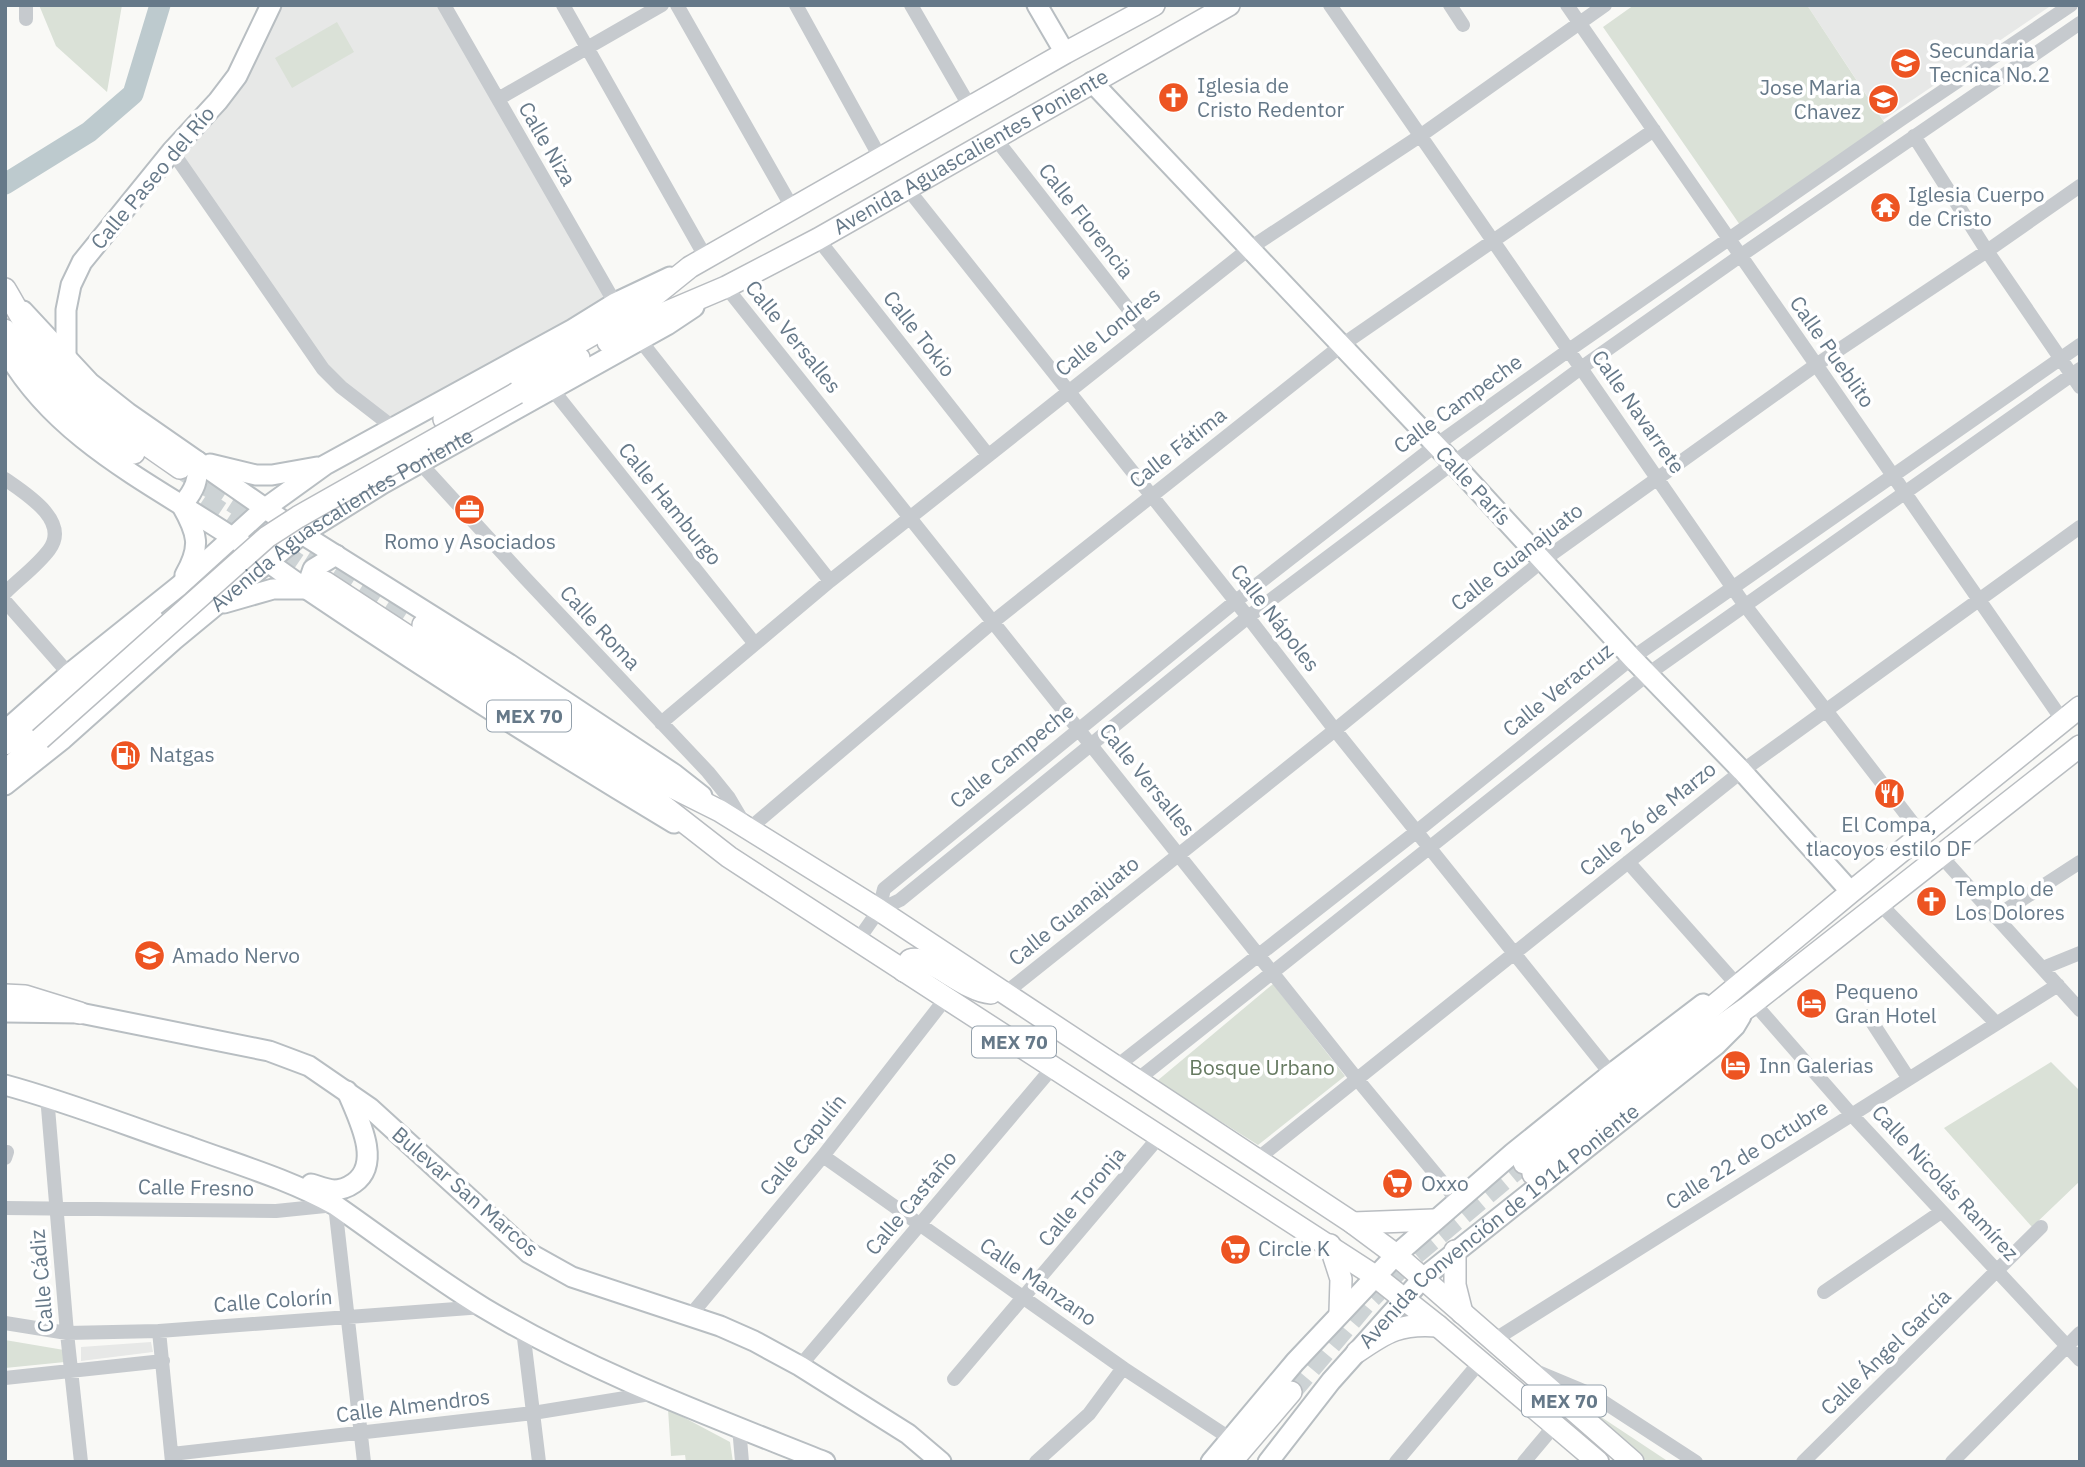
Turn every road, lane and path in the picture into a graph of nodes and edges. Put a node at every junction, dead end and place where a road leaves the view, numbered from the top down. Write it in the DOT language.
graph roads {
  1 [pos="271,5"];
  2 [pos="444,5"];
  3 [pos="563,5"];
  4 [pos="662,5"];
  5 [pos="677,5"];
  6 [pos="796,5"];
  7 [pos="911,5"];
  8 [pos="1037,5"];
  9 [pos="1229,5"];
  10 [pos="1330,5"];
  11 [pos="1450,5"];
  12 [pos="1567,5"];
  13 [pos="1605,5"];
  14 [pos="2071,5"];
  15 [pos="1151,6"];
  16 [pos="1579,23"];
  17 [pos="2080,23"];
  18 [pos="1463,25"];
  19 [pos="588,48"];
  20 [pos="1065,53"];
  21 [pos="1092,82"];
  22 [pos="498,99"];
  23 [pos="970,107"];
  24 [pos="1654,130"];
  25 [pos="1420,136"];
  26 [pos="1914,136"];
  27 [pos="995,138"];
  28 [pos="172,151"];
  29 [pos="881,159"];
  30 [pos="2080,186"];
  31 [pos="906,188"];
  32 [pos="793,208"];
  33 [pos="818,239"];
  34 [pos="1729,239"];
  35 [pos="1493,240"];
  36 [pos="1250,248"];
  37 [pos="1987,251"];
  38 [pos="1740,256"];
  39 [pos="698,263"];
  40 [pos="718,290"];
  41 [pos="9,295"];
  42 [pos="615,303"];
  43 [pos="5,330"];
  44 [pos="1144,330"];
  45 [pos="640,340"];
  46 [pos="1342,345"];
  47 [pos="2080,345"];
  48 [pos="5,349"];
  49 [pos="1569,350"];
  50 [pos="66,359"];
  51 [pos="2060,359"];
  52 [pos="1816,365"];
  53 [pos="1581,368"];
  54 [pos="2043,370"];
  55 [pos="2077,377"];
  56 [pos="2054,387"];
  57 [pos="552,390"];
  58 [pos="1068,391"];
  59 [pos="394,428"];
  60 [pos="1436,445"];
  61 [pos="361,446"];
  62 [pos="988,455"];
  63 [pos="420,463"];
  64 [pos="1452,463"];
  65 [pos="325,465"];
  66 [pos="183,469"];
  67 [pos="1892,476"];
  68 [pos="1657,477"];
  69 [pos="5,479"];
  70 [pos="382,484"];
  71 [pos="1904,493"];
  72 [pos="1151,496"];
  73 [pos="182,505"];
  74 [pos="264,509"];
  75 [pos="911,516"];
  76 [pos="2080,527"];
  77 [pos="302,534"];
  78 [pos="233,537"];
  79 [pos="336,555"];
  80 [pos="267,561"];
  81 [pos="1542,561"];
  82 [pos="830,581"];
  83 [pos="315,585"];
  84 [pos="179,586"];
  85 [pos="1731,586"];
  86 [pos="5,593"];
  87 [pos="5,601"];
  88 [pos="1236,601"];
  89 [pos="1979,601"];
  90 [pos="1744,604"];
  91 [pos="213,607"];
  92 [pos="1248,617"];
  93 [pos="994,621"];
  94 [pos="423,625"];
  95 [pos="755,644"];
  96 [pos="1632,658"];
  97 [pos="69,674"];
  98 [pos="1648,674"];
  99 [pos="2080,707"];
  100 [pos="1825,710"];
  101 [pos="2063,721"];
  102 [pos="661,723"];
  103 [pos="1079,728"];
  104 [pos="1335,730"];
  105 [pos="5,731"];
  106 [pos="5,744"];
  107 [pos="1092,744"];
  108 [pos="2080,746"];
  109 [pos="1742,771"];
  110 [pos="5,772"];
  111 [pos="5,785"];
  112 [pos="720,811"];
  113 [pos="748,827"];
  114 [pos="1416,832"];
  115 [pos="1922,835"];
  116 [pos="1429,847"];
  117 [pos="1179,853"];
  118 [pos="1940,855"];
  119 [pos="1628,862"];
  120 [pos="2080,862"];
  121 [pos="1852,892"];
  122 [pos="1879,903"];
  123 [pos="879,910"];
  124 [pos="1996,917"];
  125 [pos="858,940"];
  126 [pos="2080,953"];
  127 [pos="1259,954"];
  128 [pos="1516,954"];
  129 [pos="2043,968"];
  130 [pos="904,971"];
  131 [pos="1272,971"];
  132 [pos="2058,985"];
  133 [pos="1734,989"];
  134 [pos="1004,994"];
  135 [pos="5,995"];
  136 [pos="946,998"];
  137 [pos="1750,1004"];
  138 [pos="2080,1010"];
  139 [pos="5,1012"];
  140 [pos="80,1013"];
  141 [pos="1868,1016"];
  142 [pos="1996,1023"];
  143 [pos="1117,1066"];
  144 [pos="1053,1067"];
  145 [pos="1611,1074"];
  146 [pos="1357,1079"];
  147 [pos="1909,1079"];
  148 [pos="1137,1080"];
  149 [pos="5,1086"];
  150 [pos="347,1090"];
  151 [pos="47,1096"];
  152 [pos="1851,1114"];
  153 [pos="1159,1137"];
  154 [pos="823,1156"];
  155 [pos="1256,1160"];
  156 [pos="269,1173"];
  157 [pos="1457,1200"];
  158 [pos="335,1205"];
  159 [pos="57,1207"];
  160 [pos="5,1208"];
  161 [pos="1941,1212"];
  162 [pos="1434,1220"];
  163 [pos="1353,1223"];
  164 [pos="920,1226"];
  165 [pos="2041,1227"];
  166 [pos="1329,1245"];
  167 [pos="1455,1251"];
  168 [pos="1396,1255"];
  169 [pos="1998,1272"];
  170 [pos="1375,1276"];
  171 [pos="1423,1278"];
  172 [pos="1824,1292"];
  173 [pos="1024,1297"];
  174 [pos="1403,1299"];
  175 [pos="482,1307"];
  176 [pos="1340,1312"];
  177 [pos="1462,1313"];
  178 [pos="348,1317"];
  179 [pos="689,1317"];
  180 [pos="5,1323"];
  181 [pos="1438,1326"];
  182 [pos="523,1329"];
  183 [pos="159,1331"];
  184 [pos="67,1333"];
  185 [pos="2080,1333"];
  186 [pos="1494,1340"];
  187 [pos="2067,1346"];
  188 [pos="1357,1352"];
  189 [pos="2080,1360"];
  190 [pos="163,1361"];
  191 [pos="1480,1362"];
  192 [pos="800,1366"];
  193 [pos="1123,1368"];
  194 [pos="1527,1368"];
  195 [pos="71,1369"];
  196 [pos="5,1378"];
  197 [pos="954,1378"];
  198 [pos="658,1393"];
  199 [pos="533,1413"];
  200 [pos="1555,1425"];
  201 [pos="738,1427"];
  202 [pos="362,1434"];
  203 [pos="1231,1439"];
  204 [pos="172,1458"];
  205 [pos="1274,1459"];
  206 [pos="81,1462"];
  207 [pos="365,1462"];
  208 [pos="539,1462"];
  209 [pos="743,1462"];
  210 [pos="825,1462"];
  211 [pos="941,1462"];
  212 [pos="1036,1462"];
  213 [pos="1211,1462"];
  214 [pos="1231,1462"];
  215 [pos="1249,1462"];
  216 [pos="1396,1462"];
  217 [pos="1524,1462"];
  218 [pos="1598,1462"];
  219 [pos="1633,1462"];
  220 [pos="1696,1462"];
  221 [pos="1803,1462"];
  222 [pos="1952,1462"];
  1 -- 28 [label="street, Calle Paseo del Río"];
  2 -- 22 [label="street, Calle Niza"];
  3 -- 19 [label="street"];
  4 -- 19 [label="street"];
  5 -- 32 [label="street"];
  6 -- 29 [label="street"];
  7 -- 23 [label="street"];
  8 -- 20 [label="street"];
  9 -- 21 [label="main road, Avenida Aguascalientes Poniente"];
  10 -- 25 [label="street, Calle Navarrete"];
  11 -- 18 [label="street"];
  12 -- 16 [label="street, Calle Pueblito"];
  13 -- 16 [label="street, Calle Londres"];
  14 -- 34 [label="street, Calle Campeche"];
  15 -- 20 [label="main road, Avenida Aguascalientes Poniente"];
  16 -- 24 [label="street, Calle Pueblito"];
  16 -- 25 [label="street, Calle Londres"];
  17 -- 26 [label="street, Calle Campeche"];
  19 -- 22 [label="street"];
  19 -- 39 [label="street"];
  20 -- 23 [label="main road, Avenida Aguascalientes Poniente"];
  21 -- 27 [label="main road, Avenida Aguascalientes Poniente"];
  21 -- 36 [label="street, Calle París"];
  22 -- 42 [label="street, Calle Niza"];
  23 -- 29 [label="main road, Avenida Aguascalientes Poniente"];
  24 -- 34 [label="street, Calle Pueblito"];
  24 -- 35 [label="street, Calle Fátima"];
  25 -- 35 [label="street, Calle Navarrete"];
  25 -- 36 [label="street, Calle Londres"];
  26 -- 37 [label="street"];
  26 -- 38 [label="street, Calle Campeche"];
  27 -- 31 [label="main road, Avenida Aguascalientes Poniente"];
  27 -- 44 [label="street, Calle Florencia"];
  28 -- 50 [label="street, Calle Paseo del Río"];
  28 -- 59 [label="street"];
  29 -- 32 [label="main road, Avenida Aguascalientes Poniente"];
  30 -- 37 [label="street, Calle Guanajuato"];
  31 -- 33 [label="main road, Avenida Aguascalientes Poniente"];
  31 -- 58 [label="street, Calle Nápoles"];
  32 -- 39 [label="main road, Avenida Aguascalientes Poniente"];
  33 -- 40 [label="main road, Avenida Aguascalientes Poniente"];
  33 -- 62 [label="street, Calle Tokio"];
  34 -- 38 [label="street, Calle Pueblito"];
  34 -- 49 [label="street, Calle Campeche"];
  35 -- 46 [label="street, Calle Fátima"];
  35 -- 49 [label="street, Calle Navarrete"];
  36 -- 44 [label="street, Calle Londres"];
  36 -- 46 [label="street, Calle París"];
  37 -- 51 [label="street"];
  37 -- 52 [label="street, Calle Guanajuato"];
  38 -- 52 [label="street, Calle Pueblito"];
  38 -- 53 [label="street, Calle Campeche"];
  39 -- 42 [label="street, Avenida Aguascalientes Poniente"];
  39 -- 106 [label="main road, Avenida Aguascalientes Poniente"];
  40 -- 45 [label="street, Avenida Aguascalientes Poniente"];
  40 -- 75 [label="street, Calle Versalles"];
  40 -- 110 [label="main road, Avenida Aguascalientes Poniente, bridge"];
  41 -- 50 [label="street, MEX 70"];
  41 -- 66 [label="main road, MEX 70"];
  42 -- 59 [label="street, Avenida Aguascalientes Poniente"];
  43 -- 66 [label="main road, MEX 70"];
  44 -- 58 [label="street, Calle Londres"];
  45 -- 57 [label="street, Avenida Aguascalientes Poniente"];
  45 -- 82 [label="street"];
  46 -- 60 [label="street, Calle París"];
  46 -- 72 [label="street, Calle Fátima"];
  47 -- 51 [label="street, Calle Veracruz"];
  48 -- 73 [label="street, MEX 70"];
  49 -- 53 [label="street, Calle Navarrete"];
  49 -- 60 [label="street, Calle Campeche"];
  50 -- 66 [label="street, MEX 70"];
  51 -- 54 [label="street, Calle Veracruz"];
  51 -- 55 [label="street"];
  52 -- 67 [label="street, Calle Pueblito"];
  52 -- 68 [label="street, Calle Guanajuato"];
  53 -- 64 [label="street, Calle Campeche"];
  53 -- 68 [label="street, Calle Navarrete"];
  54 -- 56 [label="street"];
  54 -- 67 [label="street, Calle Veracruz"];
  55 -- 56 [label="street, Calle Veracruz"];
  56 -- 71 [label="street, Calle Veracruz"];
  57 -- 63 [label="street, Avenida Aguascalientes Poniente"];
  57 -- 95 [label="street, Calle Hamburgo"];
  58 -- 62 [label="street, Calle Londres"];
  58 -- 72 [label="street, Calle Nápoles"];
  59 -- 61 [label="street, Avenida Aguascalientes Poniente"];
  60 -- 64 [label="street, Calle París"];
  60 -- 88 [label="street, Calle Campeche"];
  61 -- 65 [label="street, Avenida Aguascalientes Poniente"];
  61 -- 70 [label="street"];
  62 -- 75 [label="street, Calle Londres"];
  63 -- 70 [label="street, Avenida Aguascalientes Poniente"];
  63 -- 102 [label="street, Calle Roma"];
  64 -- 81 [label="street, Calle París"];
  64 -- 92 [label="street, Calle Campeche"];
  65 -- 66 [label="street"];
  65 -- 74 [label="street, Avenida Aguascalientes Poniente"];
  66 -- 73 [label="street"];
  66 -- 74 [label="street, MEX 70"];
  67 -- 71 [label="street, Calle Pueblito"];
  67 -- 85 [label="street, Calle Veracruz"];
  68 -- 81 [label="street, Calle Guanajuato"];
  68 -- 85 [label="street, Calle Navarrete"];
  69 -- 86 [label="street"];
  70 -- 77 [label="street, Avenida Aguascalientes Poniente"];
  71 -- 89 [label="street, Calle Pueblito"];
  71 -- 90 [label="street, Calle Veracruz"];
  72 -- 88 [label="street, Calle Nápoles"];
  72 -- 93 [label="street, Calle Fátima"];
  73 -- 78 [label="street, MEX 70"];
  73 -- 84 [label="street"];
  74 -- 77 [label="street, MEX 70"];
  74 -- 78 [label="street, Avenida Aguascalientes Poniente"];
  75 -- 82 [label="street, Calle Londres"];
  75 -- 93 [label="street, Calle Versalles"];
  76 -- 89 [label="street, Calle 26 de Marzo"];
  77 -- 79 [label="street, MEX 70"];
  77 -- 80 [label="street, Avenida Aguascalientes Poniente"];
  78 -- 80 [label="street, MEX 70"];
  78 -- 84 [label="street, Avenida Aguascalientes Poniente"];
  79 -- 83 [label="street"];
  79 -- 112 [label="street, MEX 70"];
  80 -- 83 [label="street, MEX 70"];
  80 -- 91 [label="street, Avenida Aguascalientes Poniente"];
  81 -- 96 [label="street, Calle París"];
  81 -- 104 [label="street, Calle Guanajuato"];
  82 -- 95 [label="street, Calle Londres"];
  83 -- 91 [label="street"];
  83 -- 125 [label="main road, MEX 70"];
  84 -- 91 [label="street"];
  84 -- 97 [label="street, Avenida Aguascalientes Poniente"];
  85 -- 90 [label="street, Calle Navarrete"];
  85 -- 96 [label="street, Calle Veracruz"];
  87 -- 97 [label="street"];
  88 -- 92 [label="street, Calle Nápoles"];
  88 -- 103 [label="street, Calle Campeche"];
  89 -- 100 [label="street, Calle 26 de Marzo"];
  89 -- 101 [label="street, Calle Pueblito"];
  90 -- 98 [label="street, Calle Veracruz"];
  90 -- 100 [label="street, Calle Navarrete"];
  91 -- 111 [label="street, Avenida Aguascalientes Poniente"];
  92 -- 104 [label="street, Calle Nápoles"];
  92 -- 107 [label="street, Calle Campeche"];
  93 -- 103 [label="street, Calle Versalles"];
  93 -- 113 [label="street, Calle Fátima"];
  94 -- 112 [label="main road, MEX 70"];
  95 -- 102 [label="street, Calle Londres"];
  96 -- 98 [label="street, Calle París"];
  96 -- 114 [label="street, Calle Veracruz"];
  97 -- 105 [label="street, Avenida Aguascalientes Poniente"];
  98 -- 109 [label="street, Calle París"];
  98 -- 116 [label="street, Calle Veracruz"];
  99 -- 101 [label="main road, Avenida Convención de 1914 Poniente"];
  100 -- 109 [label="street, Calle 26 de Marzo"];
  100 -- 115 [label="street, Calle Navarrete"];
  101 -- 115 [label="main road, Avenida Convención de 1914 Poniente"];
  102 -- 113 [label="street, Calle Roma"];
  103 -- 107 [label="street, Calle Versalles"];
  103 -- 123 [label="street, Calle Campeche"];
  104 -- 114 [label="street, Calle Nápoles"];
  104 -- 117 [label="street, Calle Guanajuato"];
  107 -- 117 [label="street, Calle Versalles"];
  107 -- 123 [label="street, Calle Campeche"];
  108 -- 118 [label="main road, Avenida Convención de 1914 Poniente"];
  109 -- 119 [label="street, Calle 26 de Marzo"];
  109 -- 121 [label="street, Calle París"];
  112 -- 113 [label="main road, MEX 70"];
  113 -- 123 [label="main road, MEX 70"];
  114 -- 116 [label="street, Calle Nápoles"];
  114 -- 127 [label="street, Calle Veracruz"];
  115 -- 121 [label="main road, Avenida Convención de 1914 Poniente"];
  116 -- 128 [label="street, Calle Nápoles"];
  116 -- 131 [label="street, Calle Veracruz"];
  117 -- 127 [label="street, Calle Versalles"];
  117 -- 134 [label="street, Calle Guanajuato"];
  118 -- 122 [label="main road, Avenida Convención de 1914 Poniente"];
  118 -- 124 [label="street"];
  119 -- 128 [label="street, Calle 26 de Marzo"];
  119 -- 133 [label="street"];
  120 -- 124 [label="street"];
  121 -- 133 [label="main road, Avenida Convención de 1914 Poniente"];
  122 -- 137 [label="main road, Avenida Convención de 1914 Poniente"];
  122 -- 142 [label="street"];
  123 -- 125 [label="street, Calle Campeche"];
  123 -- 134 [label="main road, MEX 70"];
  124 -- 129 [label="street"];
  125 -- 130 [label="main road, MEX 70"];
  126 -- 129 [label="street"];
  127 -- 131 [label="street, Calle Versalles"];
  127 -- 143 [label="street, Calle Veracruz"];
  128 -- 145 [label="street, Calle Nápoles"];
  128 -- 146 [label="street, Calle 26 de Marzo"];
  129 -- 132 [label="street"];
  130 -- 134 [label="main road"];
  130 -- 136 [label="main road, MEX 70"];
  131 -- 146 [label="street, Calle Versalles"];
  131 -- 148 [label="street, Calle Veracruz"];
  132 -- 138 [label="street"];
  132 -- 142 [label="street, Calle 22 de Octubre"];
  133 -- 137 [label="main road, Avenida Convención de 1914 Poniente"];
  133 -- 145 [label="street, Avenida Convención de 1914 Poniente"];
  134 -- 143 [label="main road, MEX 70"];
  135 -- 140 [label="main road"];
  136 -- 144 [label="main road, MEX 70"];
  136 -- 154 [label="street, Calle Capulín"];
  137 -- 152 [label="street, Calle Nicolás Ramírez"];
  137 -- 167 [label="street, Avenida Convención de 1914 Poniente"];
  139 -- 140 [label="street, Bulevar San Marcos"];
  140 -- 150 [label="street, Bulevar San Marcos"];
  141 -- 147 [label="street"];
  142 -- 147 [label="street, Calle 22 de Octubre"];
  143 -- 148 [label="main road, MEX 70"];
  144 -- 153 [label="main road, MEX 70"];
  144 -- 164 [label="street, Calle Castaño"];
  145 -- 157 [label="street, Avenida Convención de 1914 Poniente"];
  146 -- 155 [label="street, Calle 26 de Marzo"];
  146 -- 157 [label="street, Calle Versalles"];
  147 -- 152 [label="street, Calle 22 de Octubre"];
  148 -- 155 [label="main road, MEX 70"];
  149 -- 151 [label="street"];
  150 -- 156 [label="street"];
  150 -- 179 [label="street, Bulevar San Marcos"];
  151 -- 156 [label="street"];
  151 -- 159 [label="street, Calle Cádiz"];
  152 -- 161 [label="street, Calle Nicolás Ramírez"];
  152 -- 186 [label="street, Calle 22 de Octubre"];
  153 -- 166 [label="main road, MEX 70"];
  153 -- 173 [label="street, Calle Toronja"];
  154 -- 164 [label="street, Calle Manzano"];
  154 -- 179 [label="street, Calle Capulín"];
  155 -- 163 [label="main road, MEX 70"];
  156 -- 158 [label="street"];
  157 -- 162 [label="street, Avenida Convención de 1914 Poniente"];
  158 -- 159 [label="street, Calle Fresno"];
  158 -- 175 [label="street"];
  158 -- 178 [label="street"];
  159 -- 160 [label="street, Calle Fresno"];
  159 -- 184 [label="street, Calle Cádiz"];
  161 -- 169 [label="street, Calle Nicolás Ramírez"];
  161 -- 172 [label="street"];
  162 -- 163 [label="main road"];
  162 -- 168 [label="street, Avenida Convención de 1914 Poniente"];
  163 -- 168 [label="main road, MEX 70"];
  164 -- 173 [label="street, Calle Manzano"];
  164 -- 192 [label="street, Calle Castaño"];
  165 -- 169 [label="street, Calle Ángel García"];
  166 -- 170 [label="main road, MEX 70"];
  166 -- 176 [label="main road"];
  167 -- 171 [label="street, Avenida Convención de 1914 Poniente"];
  167 -- 177 [label="main road"];
  168 -- 170 [label="street, Avenida Convención de 1914 Poniente"];
  168 -- 171 [label="main road, MEX 70"];
  169 -- 187 [label="street, Calle Nicolás Ramírez"];
  169 -- 221 [label="street, Calle Ángel García"];
  170 -- 174 [label="main road, MEX 70"];
  170 -- 176 [label="street, Avenida Convención de 1914 Poniente"];
  171 -- 174 [label="street, Avenida Convención de 1914 Poniente"];
  171 -- 177 [label="main road, MEX 70"];
  173 -- 193 [label="street, Calle Manzano"];
  173 -- 197 [label="street, Calle Toronja"];
  174 -- 181 [label="main road, MEX 70"];
  174 -- 188 [label="street, Avenida Convención de 1914 Poniente"];
  175 -- 178 [label="street, Calle Colorín"];
  175 -- 182 [label="street"];
  176 -- 203 [label="street, Avenida Convención de 1914 Poniente"];
  177 -- 186 [label="main road, MEX 70"];
  178 -- 183 [label="street, Calle Colorín"];
  178 -- 202 [label="street"];
  179 -- 192 [label="street, Bulevar San Marcos"];
  180 -- 184 [label="street, Calle Colorín"];
  181 -- 188 [label="main road"];
  181 -- 191 [label="main road, MEX 70"];
  182 -- 198 [label="street"];
  182 -- 199 [label="street"];
  183 -- 184 [label="street, Calle Colorín"];
  183 -- 190 [label="street"];
  184 -- 195 [label="street, Calle Cádiz"];
  185 -- 187 [label="street"];
  186 -- 194 [label="main road, MEX 70"];
  187 -- 189 [label="street, Calle Nicolás Ramírez"];
  187 -- 222 [label="street"];
  188 -- 205 [label="street, Avenida Convención de 1914 Poniente"];
  190 -- 195 [label="street"];
  190 -- 204 [label="street"];
  191 -- 200 [label="main road, MEX 70"];
  191 -- 216 [label="street"];
  192 -- 211 [label="street, Bulevar San Marcos"];
  193 -- 203 [label="street, Calle Manzano"];
  193 -- 212 [label="street"];
  194 -- 219 [label="main road, MEX 70"];
  194 -- 220 [label="street"];
  195 -- 196 [label="street"];
  195 -- 206 [label="street, Calle Cádiz"];
  198 -- 199 [label="street, Calle Almendros"];
  198 -- 201 [label="street"];
  199 -- 202 [label="street, Calle Almendros"];
  199 -- 208 [label="street"];
  200 -- 217 [label="street"];
  200 -- 218 [label="main road, MEX 70"];
  201 -- 209 [label="street"];
  201 -- 210 [label="street"];
  202 -- 204 [label="street, Calle Almendros"];
  202 -- 207 [label="street"];
  203 -- 213 [label="street, Avenida Convención de 1914 Poniente"];
  214 -- 215 [label="main road"];
}
